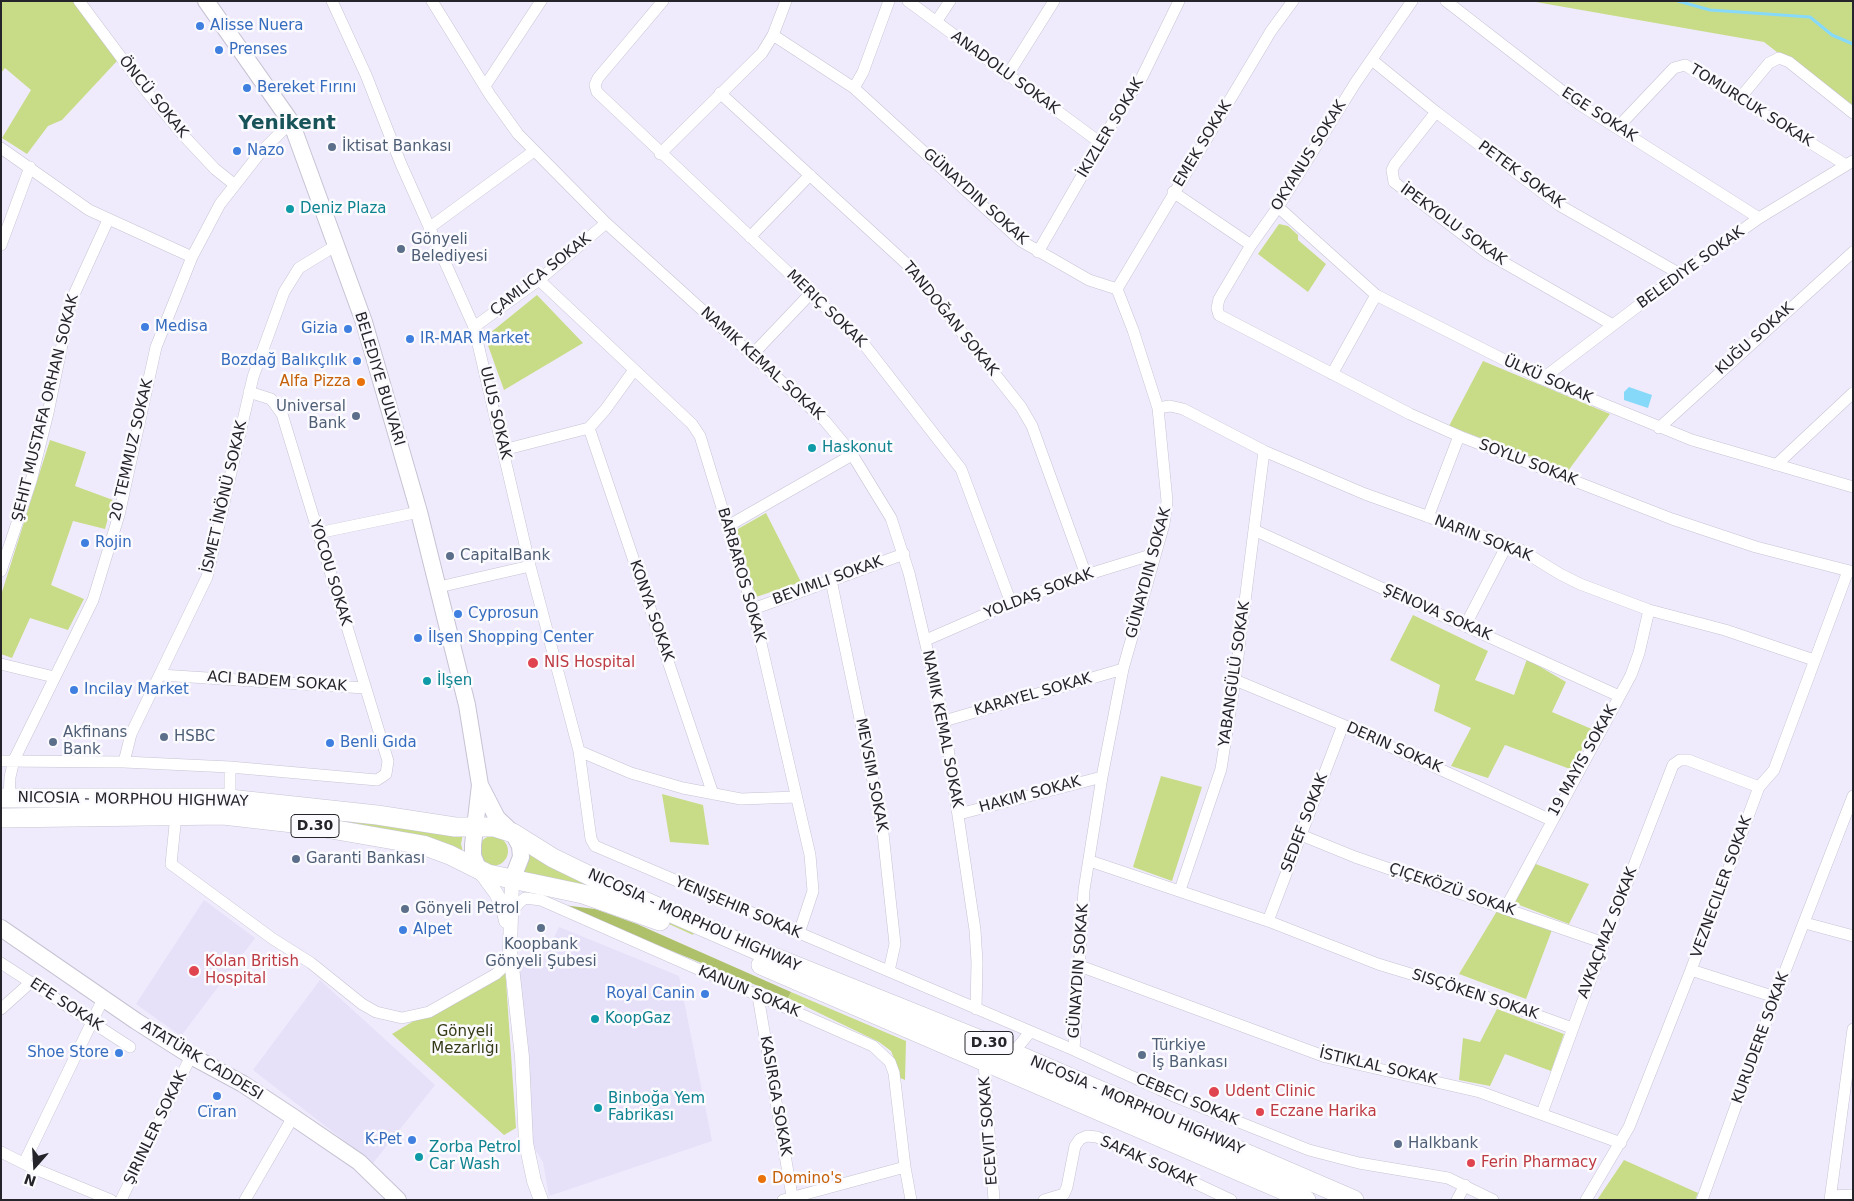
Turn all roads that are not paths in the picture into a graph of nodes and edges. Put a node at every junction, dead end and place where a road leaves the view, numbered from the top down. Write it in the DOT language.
graph roads {
  1 [pos="79,1"];
  2 [pos="206,1"];
  3 [pos="432,1"];
  4 [pos="541,1"];
  5 [pos="663,1"];
  6 [pos="786,1"];
  7 [pos="889,1"];
  8 [pos="908,1"];
  9 [pos="950,1"];
  10 [pos="1054,1"];
  11 [pos="1179,1"];
  12 [pos="1293,1"];
  13 [pos="1412,1"];
  14 [pos="1446,1"];
  15 [pos="336,3"];
  16 [pos="936,22"];
  17 [pos="774,35"];
  18 [pos="1372,60"];
  19 [pos="1008,76"];
  20 [pos="486,86"];
  21 [pos="854,88"];
  22 [pos="720,93"];
  23 [pos="1740,98"];
  24 [pos="1436,112"];
  25 [pos="1853,113"];
  26 [pos="292,122"];
  27 [pos="1618,127"];
  28 [pos="1102,144"];
  29 [pos="1,148"];
  30 [pos="534,151"];
  31 [pos="660,154"];
  32 [pos="1849,163"];
  33 [pos="30,167"];
  34 [pos="810,175"];
  35 [pos="235,185"];
  36 [pos="1173,192"];
  37 [pos="1278,207"];
  38 [pos="1759,218"];
  39 [pos="108,220"];
  40 [pos="606,223"];
  41 [pos="429,228"];
  42 [pos="750,237"];
  43 [pos="1,245"];
  44 [pos="1250,245"];
  45 [pos="335,246"];
  46 [pos="1038,252"];
  47 [pos="1853,252"];
  48 [pos="192,257"];
  49 [pos="1680,274"];
  50 [pos="539,280"];
  51 [pos="1117,289"];
  52 [pos="811,293"];
  53 [pos="1376,295"];
  54 [pos="1219,315"];
  55 [pos="1613,325"];
  56 [pos="474,327"];
  57 [pos="753,354"];
  58 [pos="634,370"];
  59 [pos="1332,374"];
  60 [pos="1542,379"];
  61 [pos="249,392"];
  62 [pos="1853,393"];
  63 [pos="1158,408"];
  64 [pos="589,428"];
  65 [pos="1659,428"];
  66 [pos="1459,436"];
  67 [pos="504,450"];
  68 [pos="1264,451"];
  69 [pos="852,455"];
  70 [pos="1776,465"];
  71 [pos="1853,487"];
  72 [pos="419,512"];
  73 [pos="1428,517"];
  74 [pos="728,526"];
  75 [pos="1254,530"];
  76 [pos="318,533"];
  77 [pos="1508,545"];
  78 [pos="904,554"];
  79 [pos="1154,554"];
  80 [pos="530,566"];
  81 [pos="1850,571"];
  82 [pos="1,572"];
  83 [pos="1086,574"];
  84 [pos="831,580"];
  85 [pos="439,587"];
  86 [pos="1011,603"];
  87 [pos="753,609"];
  88 [pos="1649,610"];
  89 [pos="1465,626"];
  90 [pos="926,640"];
  91 [pos="1814,660"];
  92 [pos="1,664"];
  93 [pos="1123,669"];
  94 [pos="160,675"];
  95 [pos="54,677"];
  96 [pos="1235,680"];
  97 [pos="365,688"];
  98 [pos="1619,696"];
  99 [pos="944,721"];
  100 [pos="1343,726"];
  101 [pos="578,751"];
  102 [pos="14,760"];
  103 [pos="1,762"];
  104 [pos="124,762"];
  105 [pos="230,768"];
  106 [pos="1102,777"];
  107 [pos="480,785"];
  108 [pos="1759,787"];
  109 [pos="713,794"];
  110 [pos="1853,796"];
  111 [pos="5,798"];
  112 [pos="796,798"];
  113 [pos="230,799"];
  114 [pos="958,814"];
  115 [pos="176,815"];
  116 [pos="3,818"];
  117 [pos="1551,820"];
  118 [pos="475,828"];
  119 [pos="513,833"];
  120 [pos="1301,835"];
  121 [pos="591,840"];
  122 [pos="1090,861"];
  123 [pos="478,868"];
  124 [pos="512,880"];
  125 [pos="1180,890"];
  126 [pos="1505,909"];
  127 [pos="511,913"];
  128 [pos="1268,921"];
  129 [pos="1804,923"];
  130 [pos="1,928"];
  131 [pos="799,933"];
  132 [pos="1853,936"];
  133 [pos="510,939"];
  134 [pos="1604,943"];
  135 [pos="511,960"];
  136 [pos="1,963"];
  137 [pos="1080,966"];
  138 [pos="1691,970"];
  139 [pos="889,971"];
  140 [pos="31,982"];
  141 [pos="758,996"];
  142 [pos="1775,997"];
  143 [pos="103,999"];
  144 [pos="1,1009"];
  145 [pos="976,1009"];
  146 [pos="91,1020"];
  147 [pos="1572,1028"];
  148 [pos="1853,1029"];
  149 [pos="1030,1032"];
  150 [pos="130,1047"];
  151 [pos="1074,1050"];
  152 [pos="1013,1053"];
  153 [pos="191,1056"];
  154 [pos="984,1062"];
  155 [pos="1848,1099"];
  156 [pos="1542,1113"];
  157 [pos="293,1117"];
  158 [pos="1621,1143"];
  159 [pos="1,1152"];
  160 [pos="24,1164"];
  161 [pos="904,1167"];
  162 [pos="1465,1185"];
  163 [pos="1853,1195"];
  164 [pos="787,1198"];
  165 [pos="1830,1198"];
  166 [pos="111,1200"];
  167 [pos="121,1200"];
  168 [pos="245,1200"];
  169 [pos="398,1200"];
  170 [pos="541,1200"];
  171 [pos="911,1200"];
  172 [pos="994,1200"];
  173 [pos="1044,1200"];
  174 [pos="1231,1200"];
  175 [pos="1306,1200"];
  176 [pos="1354,1200"];
  177 [pos="1457,1200"];
  178 [pos="1493,1200"];
  179 [pos="1586,1200"];
  180 [pos="1702,1200"];
  1 -- 35 [label="street, ÖNCÜ SOKAK"];
  2 -- 26 [label="main road"];
  3 -- 20 [label="street"];
  4 -- 20 [label="street"];
  5 -- 31 [label="street, MERIÇ SOKAK"];
  6 -- 17 [label="street"];
  7 -- 21 [label="street"];
  8 -- 16 [label="street, ANADOLU SOKAK"];
  9 -- 16 [label="street"];
  10 -- 19 [label="street"];
  11 -- 28 [label="street, İKIZLER SOKAK"];
  12 -- 36 [label="street, EMEK SOKAK"];
  13 -- 18 [label="street, OKYANUS SOKAK"];
  14 -- 27 [label="street, EGE SOKAK"];
  15 -- 41 [label="street, ULUS SOKAK"];
  16 -- 19 [label="street, ANADOLU SOKAK"];
  17 -- 21 [label="street"];
  17 -- 22 [label="street"];
  18 -- 24 [label="street, PETEK SOKAK"];
  18 -- 37 [label="street, OKYANUS SOKAK"];
  19 -- 28 [label="street, ANADOLU SOKAK"];
  20 -- 30 [label="street"];
  21 -- 46 [label="street"];
  22 -- 31 [label="street"];
  22 -- 34 [label="street, TANDOĞAN SOKAK"];
  23 -- 25 [label="street"];
  23 -- 27 [label="street, TOMURCUK SOKAK"];
  23 -- 32 [label="street, TOMURCUK SOKAK"];
  24 -- 49 [label="street, PETEK SOKAK"];
  24 -- 55 [label="street, İPEKYOLU SOKAK"];
  26 -- 35 [label="street, 20 TEMMUZ SOKAK"];
  26 -- 45 [label="main road"];
  27 -- 38 [label="street, EGE SOKAK"];
  28 -- 46 [label="street, İKIZLER SOKAK"];
  29 -- 33 [label="street"];
  30 -- 40 [label="street"];
  30 -- 41 [label="street"];
  31 -- 42 [label="street, MERIÇ SOKAK"];
  32 -- 38 [label="street, BELEDIYE SOKAK"];
  33 -- 39 [label="street"];
  33 -- 43 [label="street"];
  34 -- 42 [label="street"];
  34 -- 83 [label="street, TANDOĞAN SOKAK"];
  35 -- 48 [label="street, 20 TEMMUZ SOKAK"];
  36 -- 44 [label="street"];
  36 -- 51 [label="street, EMEK SOKAK"];
  37 -- 44 [label="street, OKYANUS SOKAK"];
  37 -- 53 [label="street, ÜLKÜ SOKAK"];
  38 -- 49 [label="street, BELEDIYE SOKAK"];
  39 -- 48 [label="street"];
  39 -- 82 [label="street, ŞEHIT MUSTAFA ORHAN SOKAK"];
  40 -- 50 [label="street"];
  40 -- 57 [label="street"];
  41 -- 56 [label="street, ULUS SOKAK"];
  42 -- 52 [label="street, MERIÇ SOKAK"];
  44 -- 54 [label="street, OKYANUS SOKAK"];
  45 -- 61 [label="street, İSMET İNÖNÜ SOKAK"];
  45 -- 72 [label="main road"];
  46 -- 51 [label="street"];
  47 -- 65 [label="street, KUĞU SOKAK"];
  48 -- 95 [label="street, 20 TEMMUZ SOKAK"];
  49 -- 55 [label="street, BELEDIYE SOKAK"];
  50 -- 56 [label="street"];
  50 -- 58 [label="street, BARBAROS SOKAK"];
  51 -- 63 [label="street"];
  52 -- 57 [label="street"];
  52 -- 86 [label="street, MERIÇ SOKAK"];
  53 -- 59 [label="street"];
  53 -- 60 [label="street, ÜLKÜ SOKAK"];
  54 -- 59 [label="street, SOYLU SOKAK"];
  55 -- 60 [label="street, BELEDIYE SOKAK"];
  56 -- 67 [label="street, ULUS SOKAK"];
  57 -- 69 [label="street"];
  58 -- 64 [label="street"];
  58 -- 74 [label="street, BARBAROS SOKAK"];
  59 -- 66 [label="street, SOYLU SOKAK"];
  60 -- 65 [label="street, ÜLKÜ SOKAK"];
  61 -- 76 [label="street, YOCOU SOKAK"];
  61 -- 94 [label="street, İSMET İNÖNÜ SOKAK"];
  62 -- 70 [label="street"];
  63 -- 68 [label="street, NARIN SOKAK"];
  63 -- 79 [label="street"];
  64 -- 67 [label="street"];
  64 -- 109 [label="street, KONYA SOKAK"];
  65 -- 70 [label="street, ÜLKÜ SOKAK"];
  66 -- 73 [label="street"];
  66 -- 81 [label="street, SOYLU SOKAK"];
  67 -- 80 [label="street, ULUS SOKAK"];
  68 -- 73 [label="street, NARIN SOKAK"];
  68 -- 75 [label="street, YABANGÜLÜ SOKAK"];
  69 -- 74 [label="street"];
  69 -- 78 [label="street"];
  70 -- 71 [label="street, ÜLKÜ SOKAK"];
  72 -- 76 [label="street"];
  72 -- 85 [label="main road"];
  73 -- 77 [label="street, NARIN SOKAK"];
  74 -- 87 [label="street, BARBAROS SOKAK"];
  75 -- 89 [label="street, ŞENOVA SOKAK"];
  75 -- 96 [label="street, YABANGÜLÜ SOKAK"];
  76 -- 97 [label="street, YOCOU SOKAK"];
  77 -- 88 [label="street, NARIN SOKAK"];
  77 -- 89 [label="street"];
  78 -- 84 [label="street, BEVIMLI SOKAK"];
  78 -- 90 [label="street"];
  79 -- 83 [label="street, YOLDAŞ SOKAK"];
  79 -- 93 [label="street"];
  80 -- 85 [label="street"];
  80 -- 101 [label="street, ULUS SOKAK"];
  81 -- 91 [label="street, VEZNECILER SOKAK"];
  83 -- 86 [label="street, YOLDAŞ SOKAK"];
  84 -- 87 [label="street, BEVIMLI SOKAK"];
  84 -- 139 [label="street, MEVSIM SOKAK"];
  85 -- 107 [label="main road"];
  86 -- 90 [label="street, YOLDAŞ SOKAK"];
  87 -- 112 [label="street, BARBAROS SOKAK"];
  88 -- 91 [label="street, NARIN SOKAK"];
  88 -- 98 [label="street"];
  89 -- 98 [label="street, ŞENOVA SOKAK"];
  90 -- 99 [label="street"];
  91 -- 108 [label="street, VEZNECILER SOKAK"];
  92 -- 95 [label="street"];
  93 -- 99 [label="street, KARAYEL SOKAK"];
  93 -- 106 [label="street"];
  94 -- 97 [label="street"];
  94 -- 104 [label="street, İSMET İNÖNÜ SOKAK"];
  95 -- 102 [label="street, 20 TEMMUZ SOKAK"];
  96 -- 100 [label="street, DERIN SOKAK"];
  96 -- 125 [label="street, YABANGÜLÜ SOKAK"];
  97 -- 105 [label="street, YOCOU SOKAK"];
  98 -- 117 [label="street"];
  99 -- 114 [label="street"];
  100 -- 117 [label="street, DERIN SOKAK"];
  100 -- 120 [label="street, SEDEF SOKAK"];
  101 -- 109 [label="street"];
  101 -- 121 [label="street, ULUS SOKAK"];
  102 -- 103 [label="street"];
  102 -- 104 [label="street"];
  102 -- 111 [label="street, 20 TEMMUZ SOKAK"];
  104 -- 105 [label="street"];
  105 -- 113 [label="street"];
  106 -- 114 [label="street, HAKIM SOKAK"];
  106 -- 122 [label="street"];
  107 -- 118 [label="main road"];
  107 -- 119 [label="main road"];
  108 -- 134 [label="street, AVKAÇMAZ SOKAK"];
  108 -- 138 [label="street, VEZNECILER SOKAK"];
  109 -- 112 [label="street"];
  110 -- 129 [label="street, KURUDERE SOKAK"];
  111 -- 113 [label="highway, NICOSIA - MORPHOU HIGHWAY / D.30"];
  112 -- 131 [label="street, BARBAROS SOKAK"];
  113 -- 118 [label="highway, NICOSIA - MORPHOU HIGHWAY / D.30"];
  114 -- 145 [label="street"];
  115 -- 116 [label="highway, NICOSIA - MORPHOU HIGHWAY / D.30"];
  115 -- 123 [label="highway, NICOSIA - MORPHOU HIGHWAY / D.30"];
  115 -- 135 [label="street"];
  117 -- 126 [label="street"];
  118 -- 119 [label="highway, NICOSIA - MORPHOU HIGHWAY / D.30"];
  118 -- 123 [label="main road"];
  119 -- 124 [label="main road"];
  119 -- 152 [label="highway, NICOSIA - MORPHOU HIGHWAY / D.30"];
  120 -- 126 [label="street, ÇIÇEKÖZÜ SOKAK"];
  120 -- 128 [label="street, SEDEF SOKAK"];
  121 -- 131 [label="street, YENIŞEHIR SOKAK"];
  122 -- 125 [label="street"];
  122 -- 137 [label="street"];
  123 -- 124 [label="highway, NICOSIA - MORPHOU HIGHWAY / D.30"];
  123 -- 133 [label="street"];
  124 -- 127 [label="street"];
  124 -- 154 [label="highway, NICOSIA - MORPHOU HIGHWAY / D.30"];
  125 -- 128 [label="street"];
  126 -- 134 [label="street, ÇIÇEKÖZÜ SOKAK"];
  127 -- 133 [label="street"];
  127 -- 141 [label="street, KANUN SOKAK"];
  128 -- 147 [label="street, SISÇÖKEN SOKAK"];
  129 -- 132 [label="street"];
  129 -- 142 [label="street, KURUDERE SOKAK"];
  130 -- 143 [label="main road, ATATÜRK CADDESI"];
  131 -- 139 [label="street, YENIŞEHIR SOKAK"];
  133 -- 135 [label="street"];
  134 -- 147 [label="street, AVKAÇMAZ SOKAK"];
  135 -- 170 [label="street"];
  136 -- 140 [label="street, EFE SOKAK"];
  137 -- 151 [label="street"];
  137 -- 156 [label="street, İSTIKLAL SOKAK"];
  138 -- 142 [label="street"];
  138 -- 158 [label="street, VEZNECILER SOKAK"];
  139 -- 145 [label="street, CEBECI SOKAK"];
  140 -- 144 [label="street"];
  140 -- 146 [label="street, EFE SOKAK"];
  141 -- 161 [label="street, KANUN SOKAK"];
  141 -- 164 [label="street"];
  142 -- 180 [label="street, KURUDERE SOKAK"];
  143 -- 146 [label="street"];
  143 -- 153 [label="main road, ATATÜRK CADDESI"];
  145 -- 149 [label="street, CEBECI SOKAK"];
  146 -- 150 [label="street, EFE SOKAK"];
  146 -- 160 [label="street"];
  147 -- 156 [label="street, AVKAÇMAZ SOKAK"];
  148 -- 155 [label="street"];
  149 -- 151 [label="street, CEBECI SOKAK"];
  149 -- 152 [label="street"];
  151 -- 162 [label="street, CEBECI SOKAK"];
  152 -- 176 [label="highway, NICOSIA - MORPHOU HIGHWAY / D.30"];
  153 -- 157 [label="main road, ATATÜRK CADDESI"];
  153 -- 167 [label="street, ŞIRINLER SOKAK"];
  154 -- 172 [label="street, ECEVIT SOKAK"];
  154 -- 175 [label="highway, NICOSIA - MORPHOU HIGHWAY / D.30"];
  155 -- 165 [label="street"];
  156 -- 158 [label="street, İSTIKLAL SOKAK"];
  157 -- 168 [label="street"];
  157 -- 169 [label="main road, ATATÜRK CADDESI"];
  158 -- 179 [label="street, VEZNECILER SOKAK"];
  159 -- 160 [label="street"];
  160 -- 166 [label="street"];
  161 -- 164 [label="street"];
  161 -- 171 [label="street, KANUN SOKAK"];
  162 -- 177 [label="street"];
  162 -- 178 [label="street, CEBECI SOKAK"];
  163 -- 165 [label="street"];
  173 -- 174 [label="street, SAFAK SOKAK"];
}
